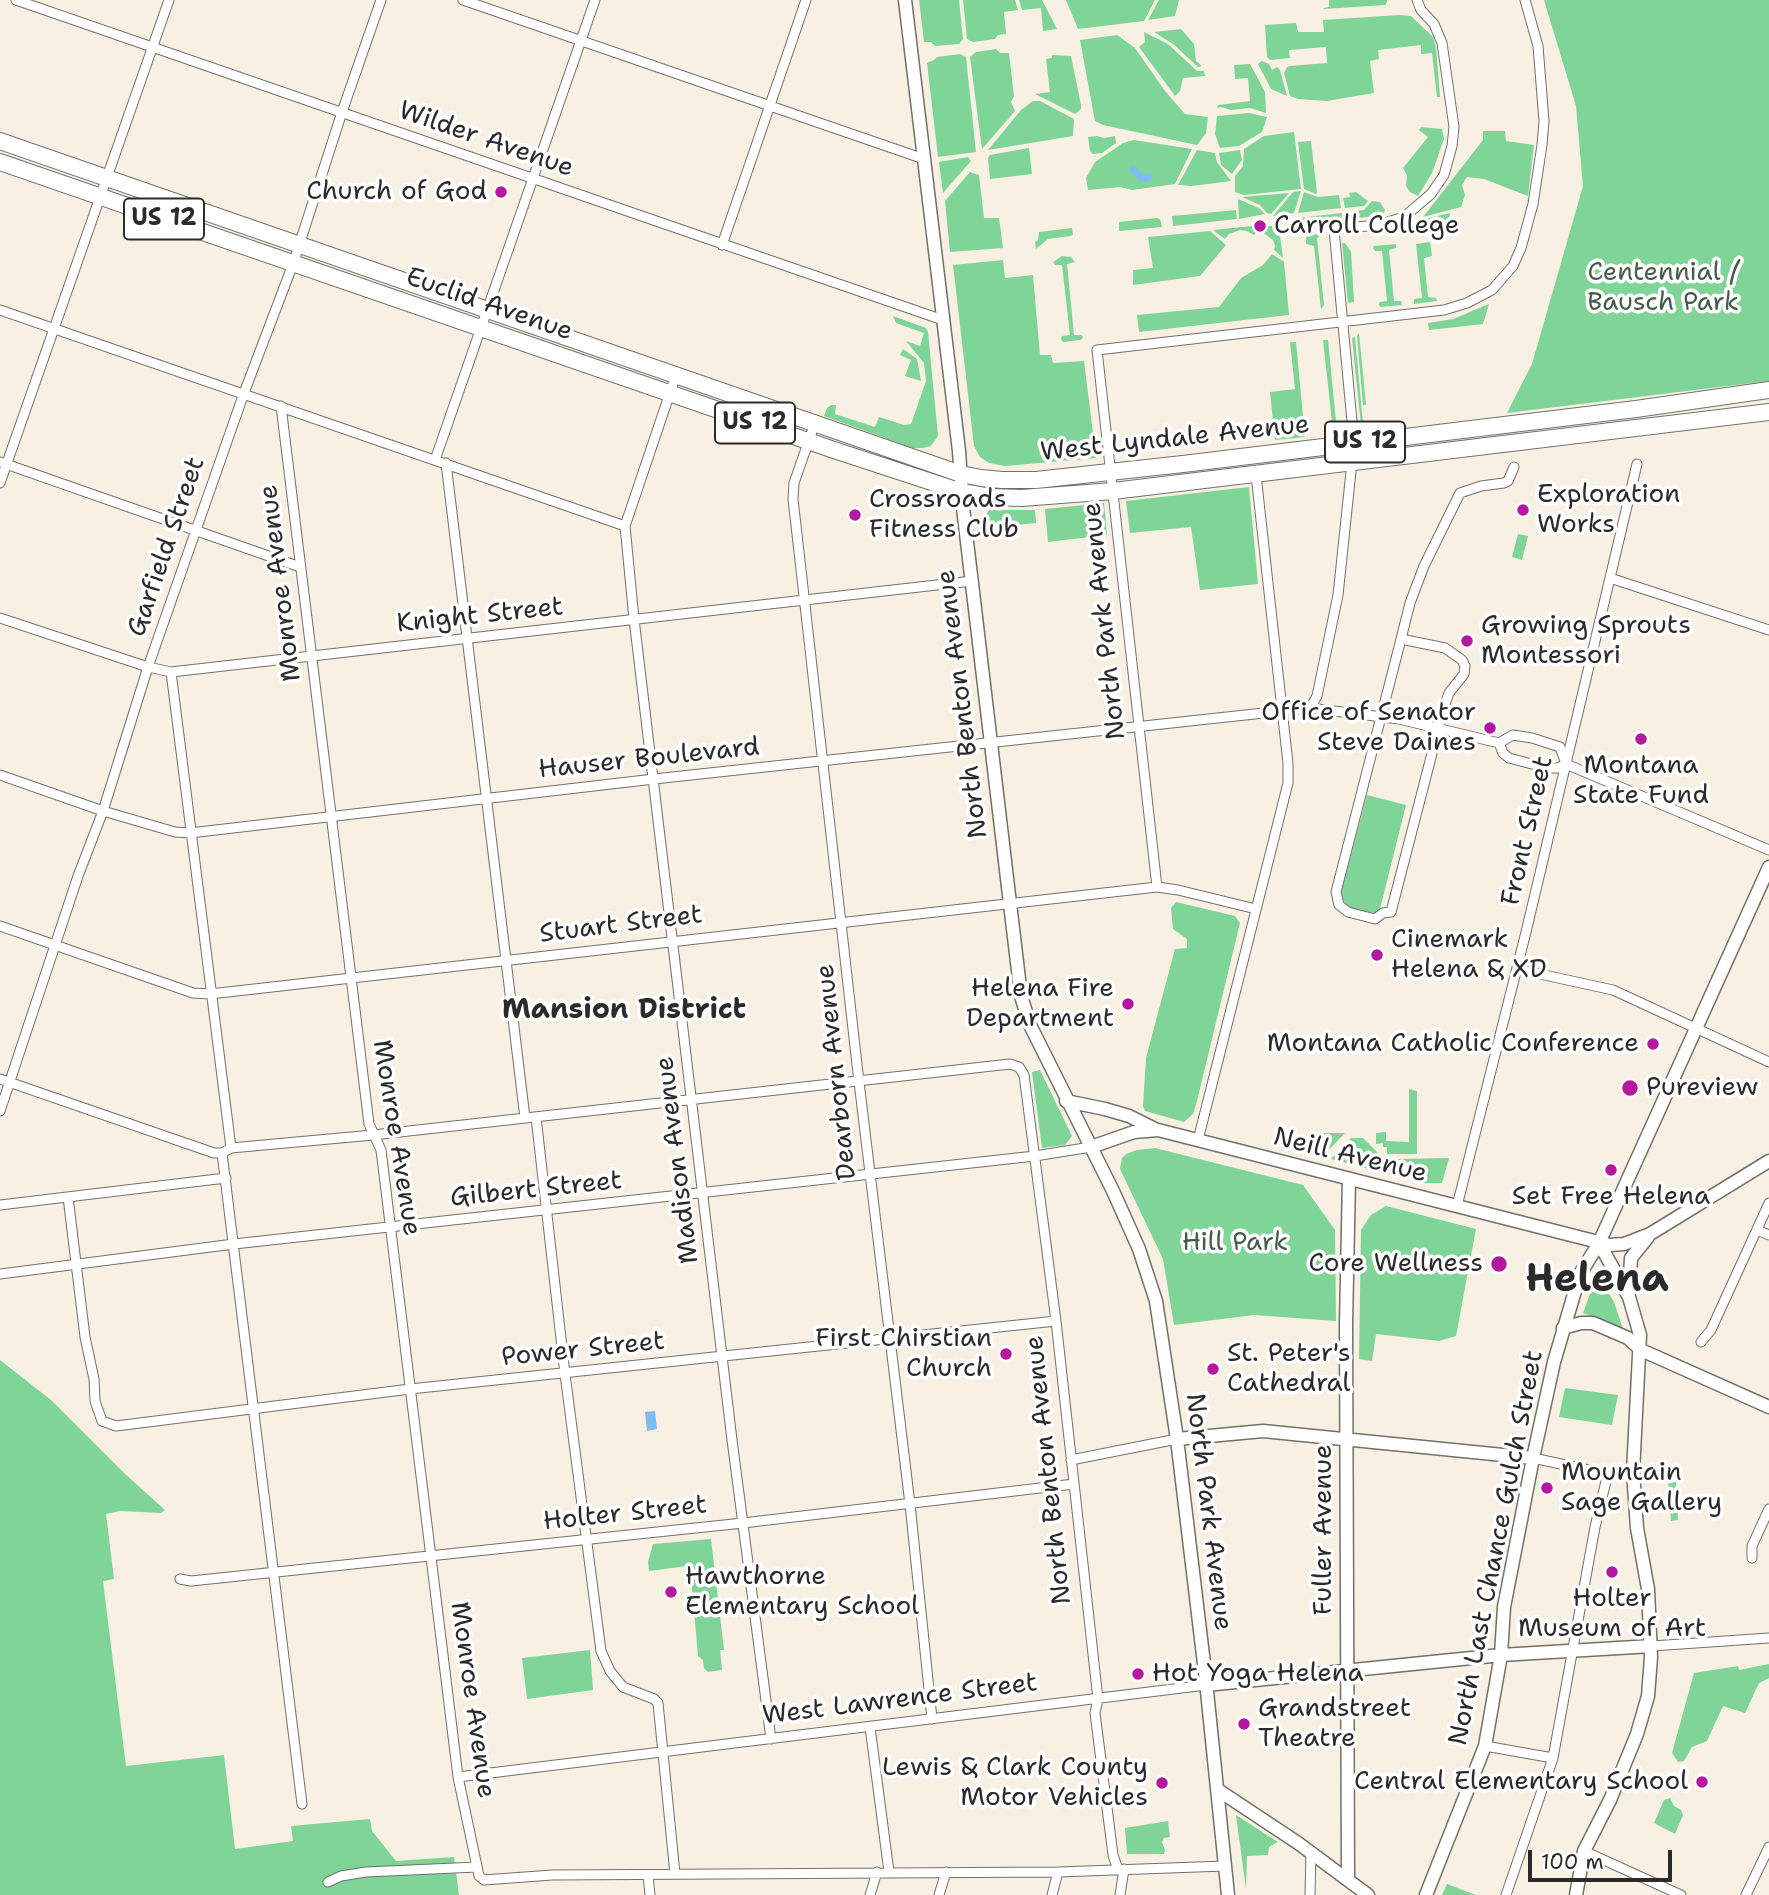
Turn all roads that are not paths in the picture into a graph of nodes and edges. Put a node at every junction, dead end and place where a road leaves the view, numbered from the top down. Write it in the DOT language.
graph roads {
  1 [pos="16,0"];
  2 [pos="169,0"];
  3 [pos="381,0"];
  4 [pos="463,0"];
  5 [pos="595,0"];
  6 [pos="806,0"];
  7 [pos="905,0"];
  8 [pos="1417,0"];
  9 [pos="1525,0"];
  10 [pos="580,41"];
  11 [pos="153,47"];
  12 [pos="769,106"];
  13 [pos="341,112"];
  14 [pos="0,141"];
  15 [pos="925,159"];
  16 [pos="0,162"];
  17 [pos="107,178"];
  18 [pos="532,178"];
  19 [pos="102,197"];
  20 [pos="300,245"];
  21 [pos="722,245"];
  22 [pos="293,264"];
  23 [pos="0,310"];
  24 [pos="487,310"];
  25 [pos="943,320"];
  26 [pos="1342,321"];
  27 [pos="480,328"];
  28 [pos="54,329"];
  29 [pos="676,375"];
  30 [pos="1769,390"];
  31 [pos="244,393"];
  32 [pos="670,393"];
  33 [pos="281,406"];
  34 [pos="1769,412"];
  35 [pos="815,423"];
  36 [pos="808,441"];
  37 [pos="1354,443"];
  38 [pos="435,460"];
  39 [pos="3,463"];
  40 [pos="446,463"];
  41 [pos="1351,464"];
  42 [pos="1637,464"];
  43 [pos="1514,467"];
  44 [pos="1110,472"];
  45 [pos="961,474"];
  46 [pos="1256,475"];
  47 [pos="0,483"];
  48 [pos="1113,491"];
  49 [pos="962,492"];
  50 [pos="625,526"];
  51 [pos="195,531"];
  52 [pos="300,567"];
  53 [pos="1610,578"];
  54 [pos="972,581"];
  55 [pos="804,601"];
  56 [pos="0,618"];
  57 [pos="634,619"];
  58 [pos="1769,629"];
  59 [pos="466,639"];
  60 [pos="1401,639"];
  61 [pos="311,656"];
  62 [pos="148,667"];
  63 [pos="171,672"];
  64 [pos="1310,708"];
  65 [pos="1282,710"];
  66 [pos="1382,716"];
  67 [pos="1139,726"];
  68 [pos="1440,729"];
  69 [pos="991,741"];
  70 [pos="1499,743"];
  71 [pos="823,761"];
  72 [pos="1566,764"];
  73 [pos="0,775"];
  74 [pos="654,779"];
  75 [pos="485,798"];
  76 [pos="103,810"];
  77 [pos="330,817"];
  78 [pos="190,833"];
  79 [pos="1769,850"];
  80 [pos="1769,867"];
  81 [pos="1157,887"];
  82 [pos="1010,904"];
  83 [pos="1256,909"];
  84 [pos="841,922"];
  85 [pos="0,926"];
  86 [pos="673,940"];
  87 [pos="55,945"];
  88 [pos="506,960"];
  89 [pos="1517,970"];
  90 [pos="350,978"];
  91 [pos="210,994"];
  92 [pos="1696,1029"];
  93 [pos="1769,1062"];
  94 [pos="0,1079"];
  95 [pos="10,1082"];
  96 [pos="859,1082"];
  97 [pos="692,1100"];
  98 [pos="1066,1101"];
  99 [pos="0,1111"];
  100 [pos="536,1117"];
  101 [pos="525,1118"];
  102 [pos="1158,1130"];
  103 [pos="373,1135"];
  104 [pos="1198,1140"];
  105 [pos="1091,1147"];
  106 [pos="227,1151"];
  107 [pos="1035,1156"];
  108 [pos="1769,1161"];
  109 [pos="870,1175"];
  110 [pos="226,1178"];
  111 [pos="1349,1179"];
  112 [pos="703,1193"];
  113 [pos="68,1197"];
  114 [pos="1769,1203"];
  115 [pos="0,1205"];
  116 [pos="1457,1206"];
  117 [pos="547,1211"];
  118 [pos="391,1227"];
  119 [pos="1757,1230"];
  120 [pos="1650,1234"];
  121 [pos="1769,1235"];
  122 [pos="1599,1243"];
  123 [pos="234,1244"];
  124 [pos="75,1264"];
  125 [pos="0,1273"];
  126 [pos="1629,1297"];
  127 [pos="1056,1321"];
  128 [pos="1563,1328"];
  129 [pos="890,1338"];
  130 [pos="1700,1342"];
  131 [pos="1641,1350"];
  132 [pos="723,1355"];
  133 [pos="565,1374"];
  134 [pos="410,1389"];
  135 [pos="1769,1407"];
  136 [pos="254,1408"];
  137 [pos="1177,1440"];
  138 [pos="1347,1440"];
  139 [pos="1533,1458"];
  140 [pos="1072,1460"];
  141 [pos="1074,1484"];
  142 [pos="910,1504"];
  143 [pos="1769,1510"];
  144 [pos="743,1523"];
  145 [pos="586,1539"];
  146 [pos="430,1555"];
  147 [pos="1752,1558"];
  148 [pos="274,1571"];
  149 [pos="180,1579"];
  150 [pos="1769,1638"];
  151 [pos="1651,1646"];
  152 [pos="1572,1651"];
  153 [pos="1501,1655"];
  154 [pos="1348,1671"];
  155 [pos="1206,1685"];
  156 [pos="1098,1699"];
  157 [pos="932,1719"];
  158 [pos="870,1727"];
  159 [pos="771,1739"];
  160 [pos="1485,1746"];
  161 [pos="663,1752"];
  162 [pos="1553,1758"];
  163 [pos="458,1777"];
  164 [pos="1217,1790"];
  165 [pos="302,1804"];
  166 [pos="1769,1847"];
  167 [pos="1584,1851"];
  168 [pos="1311,1852"];
  169 [pos="1225,1866"];
  170 [pos="1121,1870"];
  171 [pos="478,1872"];
  172 [pos="877,1872"];
  173 [pos="889,1872"];
  174 [pos="946,1872"];
  175 [pos="1058,1872"];
  176 [pos="675,1874"];
  177 [pos="648,1875"];
  178 [pos="1348,1880"];
  179 [pos="328,1882"];
  180 [pos="650,1895"];
  181 [pos="870,1895"];
  182 [pos="939,1895"];
  183 [pos="1052,1895"];
  184 [pos="1120,1895"];
  185 [pos="1227,1895"];
  186 [pos="1310,1895"];
  187 [pos="1368,1895"];
  188 [pos="1426,1895"];
  189 [pos="1506,1895"];
  190 [pos="1576,1895"];
  191 [pos="1681,1895"];
  192 [pos="1746,1895"];
  1 -- 11 [label="street, Wilder Avenue"];
  2 -- 11 [label="street"];
  3 -- 13 [label="street, Garfield Street"];
  4 -- 10 [label="street"];
  5 -- 10 [label="street"];
  6 -- 12 [label="street"];
  7 -- 15 [label="street, North Benton Avenue"];
  8 -- 26 [label="street"];
  9 -- 26 [label="street"];
  10 -- 12 [label="street"];
  10 -- 18 [label="street"];
  11 -- 13 [label="street, Wilder Avenue"];
  11 -- 17 [label="street"];
  12 -- 15 [label="street"];
  12 -- 21 [label="street"];
  13 -- 18 [label="street, Wilder Avenue"];
  13 -- 20 [label="street, Garfield Street"];
  14 -- 17 [label="highway, Euclid Avenue / US 12"];
  15 -- 25 [label="street, North Benton Avenue"];
  16 -- 19 [label="highway, Euclid Avenue / US 12"];
  17 -- 19 [label="street"];
  17 -- 20 [label="highway, Euclid Avenue / US 12"];
  18 -- 21 [label="street, Wilder Avenue"];
  18 -- 24 [label="street"];
  19 -- 22 [label="highway, Euclid Avenue / US 12"];
  19 -- 28 [label="street"];
  20 -- 22 [label="street, Garfield Street"];
  20 -- 24 [label="highway, Euclid Avenue / US 12"];
  21 -- 25 [label="street, Wilder Avenue"];
  22 -- 27 [label="highway, Euclid Avenue / US 12"];
  22 -- 31 [label="street, Garfield Street"];
  23 -- 28 [label="street"];
  24 -- 27 [label="street"];
  24 -- 29 [label="highway, Euclid Avenue / US 12"];
  25 -- 45 [label="street, North Benton Avenue"];
  26 -- 37 [label="street"];
  26 -- 44 [label="street, North Park Avenue"];
  27 -- 32 [label="highway, Euclid Avenue / US 12"];
  27 -- 38 [label="street"];
  28 -- 31 [label="street"];
  28 -- 39 [label="street"];
  29 -- 32 [label="street, Madison Avenue"];
  29 -- 35 [label="highway, Euclid Avenue / US 12"];
  30 -- 37 [label="highway, West Lyndale Avenue / US 12"];
  31 -- 33 [label="street"];
  31 -- 51 [label="street, Garfield Street"];
  32 -- 36 [label="highway, Euclid Avenue / US 12"];
  32 -- 50 [label="street, Madison Avenue"];
  33 -- 38 [label="street"];
  33 -- 52 [label="street, Monroe Avenue"];
  34 -- 41 [label="highway, West Lyndale Avenue / US 12"];
  35 -- 36 [label="street, Dearborn Avenue"];
  35 -- 45 [label="highway, Euclid Avenue / US 12"];
  36 -- 49 [label="highway, Euclid Avenue / US 12"];
  36 -- 55 [label="street, Dearborn Avenue"];
  37 -- 41 [label="street"];
  37 -- 44 [label="highway, West Lyndale Avenue / US 12"];
  38 -- 40 [label="street"];
  39 -- 47 [label="street"];
  39 -- 51 [label="street"];
  40 -- 50 [label="street"];
  40 -- 59 [label="street"];
  41 -- 46 [label="highway, West Lyndale Avenue / US 12"];
  41 -- 64 [label="street"];
  42 -- 53 [label="street, Front Street"];
  43 -- 60 [label="street"];
  44 -- 45 [label="highway, West Lyndale Avenue / US 12"];
  44 -- 48 [label="street, North Park Avenue"];
  45 -- 49 [label="street, North Benton Avenue"];
  46 -- 48 [label="highway, West Lyndale Avenue / US 12"];
  46 -- 65 [label="street"];
  48 -- 49 [label="highway, West Lyndale Avenue / US 12"];
  48 -- 67 [label="street, North Park Avenue"];
  49 -- 54 [label="street, North Benton Avenue"];
  50 -- 57 [label="street, Madison Avenue"];
  51 -- 52 [label="street"];
  51 -- 62 [label="street, Garfield Street"];
  52 -- 61 [label="street, Monroe Avenue"];
  53 -- 58 [label="street"];
  53 -- 72 [label="street, Front Street"];
  54 -- 55 [label="street, Knight Street"];
  54 -- 69 [label="street, North Benton Avenue"];
  55 -- 57 [label="street, Knight Street"];
  55 -- 71 [label="street, Dearborn Avenue"];
  56 -- 62 [label="street, Knight Street"];
  57 -- 59 [label="street, Knight Street"];
  57 -- 74 [label="street, Madison Avenue"];
  59 -- 61 [label="street, Knight Street"];
  59 -- 75 [label="street"];
  60 -- 66 [label="street"];
  60 -- 68 [label="street"];
  61 -- 63 [label="street, Knight Street"];
  61 -- 77 [label="street, Monroe Avenue"];
  62 -- 63 [label="street, Knight Street"];
  62 -- 76 [label="street, Garfield Street"];
  63 -- 78 [label="street"];
  64 -- 65 [label="street, Hauser Boulevard"];
  64 -- 66 [label="street, Hauser Boulevard"];
  65 -- 67 [label="street, Hauser Boulevard"];
  65 -- 83 [label="street"];
  66 -- 68 [label="street, Hauser Boulevard"];
  66 -- 68 [label="street"];
  67 -- 69 [label="street, Hauser Boulevard"];
  67 -- 81 [label="street, North Park Avenue"];
  68 -- 70 [label="street, Hauser Boulevard"];
  69 -- 71 [label="street, Hauser Boulevard"];
  69 -- 82 [label="street, North Benton Avenue"];
  70 -- 72 [label="street"];
  70 -- 72 [label="street"];
  71 -- 74 [label="street, Hauser Boulevard"];
  71 -- 84 [label="street, Dearborn Avenue"];
  72 -- 79 [label="street"];
  72 -- 89 [label="street, Front Street"];
  73 -- 76 [label="street, Hauser Boulevard"];
  74 -- 75 [label="street, Hauser Boulevard"];
  74 -- 86 [label="street, Madison Avenue"];
  75 -- 77 [label="street, Hauser Boulevard"];
  75 -- 88 [label="street"];
  76 -- 78 [label="street, Hauser Boulevard"];
  76 -- 87 [label="street, Garfield Street"];
  77 -- 78 [label="street, Hauser Boulevard"];
  77 -- 90 [label="street, Monroe Avenue"];
  78 -- 91 [label="street"];
  80 -- 92 [label="street, North Last Chance Gulch Street"];
  81 -- 82 [label="street, Stuart Street"];
  81 -- 83 [label="street, Stuart Street"];
  82 -- 84 [label="street, Stuart Street"];
  82 -- 98 [label="street, North Benton Avenue"];
  83 -- 104 [label="street"];
  84 -- 86 [label="street, Stuart Street"];
  84 -- 96 [label="street, Dearborn Avenue"];
  85 -- 87 [label="street, Stuart Street"];
  86 -- 88 [label="street, Stuart Street"];
  86 -- 97 [label="street, Madison Avenue"];
  87 -- 91 [label="street, Stuart Street"];
  87 -- 95 [label="street, Garfield Street"];
  88 -- 90 [label="street, Stuart Street"];
  88 -- 101 [label="street"];
  89 -- 92 [label="street"];
  89 -- 116 [label="street, Front Street"];
  90 -- 91 [label="street, Stuart Street"];
  90 -- 103 [label="street, Monroe Avenue"];
  91 -- 106 [label="street"];
  92 -- 93 [label="street"];
  92 -- 122 [label="street, North Last Chance Gulch Street"];
  94 -- 95 [label="street"];
  95 -- 99 [label="street, Garfield Street"];
  95 -- 106 [label="street"];
  96 -- 97 [label="street"];
  96 -- 107 [label="street, North Benton Avenue"];
  96 -- 109 [label="street, Dearborn Avenue"];
  97 -- 100 [label="street"];
  97 -- 112 [label="street, Madison Avenue"];
  98 -- 102 [label="street"];
  98 -- 105 [label="street, North Park Avenue"];
  100 -- 101 [label="street"];
  100 -- 117 [label="street"];
  101 -- 103 [label="street"];
  102 -- 104 [label="street, Neill Avenue"];
  102 -- 105 [label="street, Neill Avenue"];
  103 -- 106 [label="street"];
  103 -- 118 [label="street, Monroe Avenue"];
  104 -- 111 [label="street, Neill Avenue"];
  105 -- 107 [label="street"];
  105 -- 137 [label="street, North Park Avenue"];
  106 -- 110 [label="street"];
  107 -- 109 [label="street, Gilbert Street"];
  107 -- 127 [label="street, North Benton Avenue"];
  108 -- 120 [label="street"];
  109 -- 112 [label="street, Gilbert Street"];
  109 -- 129 [label="street, Dearborn Avenue"];
  110 -- 113 [label="street"];
  110 -- 123 [label="street"];
  111 -- 116 [label="street, Neill Avenue"];
  111 -- 138 [label="street, Fuller Avenue"];
  112 -- 117 [label="street, Gilbert Street"];
  112 -- 132 [label="street, Madison Avenue"];
  113 -- 115 [label="street"];
  113 -- 124 [label="street"];
  114 -- 119 [label="street"];
  116 -- 122 [label="street, Neill Avenue"];
  117 -- 118 [label="street, Gilbert Street"];
  117 -- 133 [label="street"];
  118 -- 123 [label="street, Gilbert Street"];
  118 -- 134 [label="street, Monroe Avenue"];
  119 -- 121 [label="street"];
  119 -- 130 [label="street"];
  120 -- 122 [label="street, Neill Avenue"];
  120 -- 126 [label="street"];
  122 -- 126 [label="street"];
  122 -- 128 [label="street, North Last Chance Gulch Street"];
  123 -- 124 [label="street, Gilbert Street"];
  123 -- 136 [label="street"];
  124 -- 125 [label="street, Gilbert Street"];
  124 -- 136 [label="street, Power Street"];
  126 -- 131 [label="street"];
  127 -- 129 [label="street, Power Street"];
  127 -- 140 [label="street, North Benton Avenue"];
  128 -- 131 [label="street"];
  128 -- 139 [label="street, North Last Chance Gulch Street"];
  129 -- 132 [label="street, Power Street"];
  129 -- 142 [label="street, Dearborn Avenue"];
  131 -- 135 [label="street"];
  131 -- 151 [label="street"];
  132 -- 133 [label="street, Power Street"];
  132 -- 144 [label="street, Madison Avenue"];
  133 -- 134 [label="street, Power Street"];
  133 -- 145 [label="street"];
  134 -- 136 [label="street, Power Street"];
  134 -- 146 [label="street, Monroe Avenue"];
  136 -- 148 [label="street"];
  137 -- 138 [label="street"];
  137 -- 140 [label="street"];
  137 -- 155 [label="street, North Park Avenue"];
  138 -- 139 [label="street"];
  138 -- 154 [label="street, Fuller Avenue"];
  139 -- 152 [label="street"];
  139 -- 153 [label="street, North Last Chance Gulch Street"];
  140 -- 141 [label="street, North Benton Avenue"];
  141 -- 142 [label="street, Holter Street"];
  141 -- 156 [label="street, North Benton Avenue"];
  142 -- 144 [label="street, Holter Street"];
  142 -- 157 [label="street, Dearborn Avenue"];
  143 -- 147 [label="street"];
  144 -- 145 [label="street, Holter Street"];
  144 -- 159 [label="street, Madison Avenue"];
  145 -- 146 [label="street, Holter Street"];
  145 -- 161 [label="street"];
  146 -- 148 [label="street, Holter Street"];
  146 -- 163 [label="street, Monroe Avenue"];
  148 -- 149 [label="street, Holter Street"];
  148 -- 165 [label="street"];
  150 -- 151 [label="street"];
  151 -- 152 [label="street, West Lawrence Street"];
  151 -- 167 [label="street"];
  152 -- 153 [label="street, West Lawrence Street"];
  152 -- 162 [label="street"];
  153 -- 154 [label="street, West Lawrence Street"];
  153 -- 160 [label="street, North Last Chance Gulch Street"];
  154 -- 155 [label="street, West Lawrence Street"];
  154 -- 178 [label="street, Fuller Avenue"];
  155 -- 156 [label="street, West Lawrence Street"];
  155 -- 164 [label="street, North Park Avenue"];
  156 -- 157 [label="street, West Lawrence Street"];
  156 -- 170 [label="street, North Benton Avenue"];
  157 -- 158 [label="street, West Lawrence Street"];
  158 -- 159 [label="street, West Lawrence Street"];
  158 -- 173 [label="street"];
  159 -- 161 [label="street, West Lawrence Street"];
  160 -- 162 [label="street"];
  160 -- 188 [label="street, North Last Chance Gulch Street"];
  161 -- 163 [label="street, West Lawrence Street"];
  161 -- 176 [label="street"];
  162 -- 189 [label="street"];
  163 -- 171 [label="street, Monroe Avenue"];
  164 -- 168 [label="street"];
  164 -- 169 [label="street, North Park Avenue"];
  166 -- 192 [label="street"];
  167 -- 190 [label="street"];
  167 -- 191 [label="street"];
  168 -- 178 [label="street"];
  168 -- 186 [label="street"];
  169 -- 170 [label="street"];
  169 -- 185 [label="street, North Park Avenue"];
  170 -- 175 [label="street"];
  170 -- 184 [label="street, North Benton Avenue"];
  171 -- 177 [label="street"];
  171 -- 179 [label="street"];
  172 -- 173 [label="street"];
  172 -- 176 [label="street"];
  172 -- 181 [label="street"];
  173 -- 174 [label="street"];
  174 -- 175 [label="street"];
  174 -- 182 [label="street"];
  175 -- 183 [label="street"];
  176 -- 177 [label="street"];
  177 -- 180 [label="street"];
  178 -- 187 [label="street"];
}
